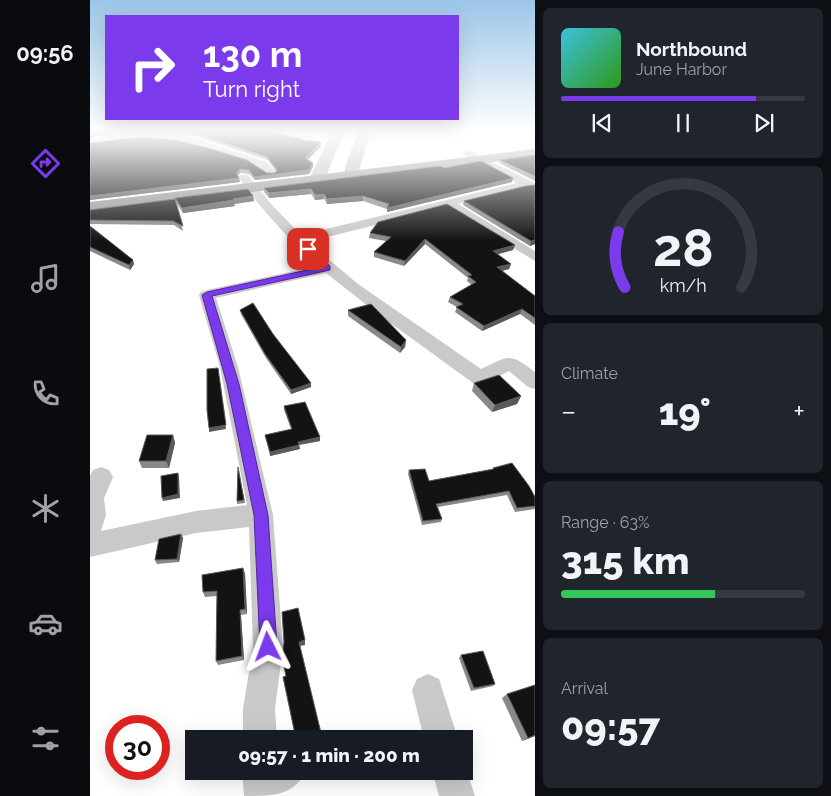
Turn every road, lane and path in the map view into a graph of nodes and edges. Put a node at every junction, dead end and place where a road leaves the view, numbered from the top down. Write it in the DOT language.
graph roads {
  1 [pos="266,167"];
  2 [pos="321,167"];
  3 [pos="370,167"];
  4 [pos="495,167"];
  5 [pos="353,169"];
  6 [pos="271,173"];
  7 [pos="319,173"];
  8 [pos="248,182"];
  9 [pos="530,186"];
  10 [pos="90,197"];
  11 [pos="447,203"];
  12 [pos="90,207"];
  13 [pos="298,240"];
  14 [pos="535,257"];
  15 [pos="327,268"];
  16 [pos="535,382"];
  17 [pos="101,478"];
  18 [pos="261,515"];
  19 [pos="90,528"];
  20 [pos="90,546"];
  21 [pos="428,690"];
  22 [pos="260,730"];
  23 [pos="439,730"];
  24 [pos="260,780"];
  25 [pos="277,780"];
  26 [pos="453,780"];
  27 [pos="458,796"];
  1 -- 6 [label="street"];
  2 -- 7 [label="main road"];
  3 -- 5 [label="highway"];
  4 -- 9 [label="street"];
  5 -- 7 [label="highway"];
  6 -- 7 [label="highway"];
  6 -- 8 [label="highway"];
  7 -- 8 [label="highway"];
  8 -- 10 [label="highway"];
  8 -- 12 [label="highway"];
  8 -- 13 [label="street"];
  9 -- 11 [label="street"];
  11 -- 13 [label="street"];
  11 -- 14 [label="street"];
  13 -- 15 [label="street"];
  15 -- 16 [label="street"];
  15 -- 18 [label="street"];
  17 -- 19 [label="street"];
  18 -- 20 [label="street"];
  18 -- 22 [label="street"];
  21 -- 23 [label="street"];
  24 -- 25 [label="street"];
  26 -- 27 [label="street"];
}
